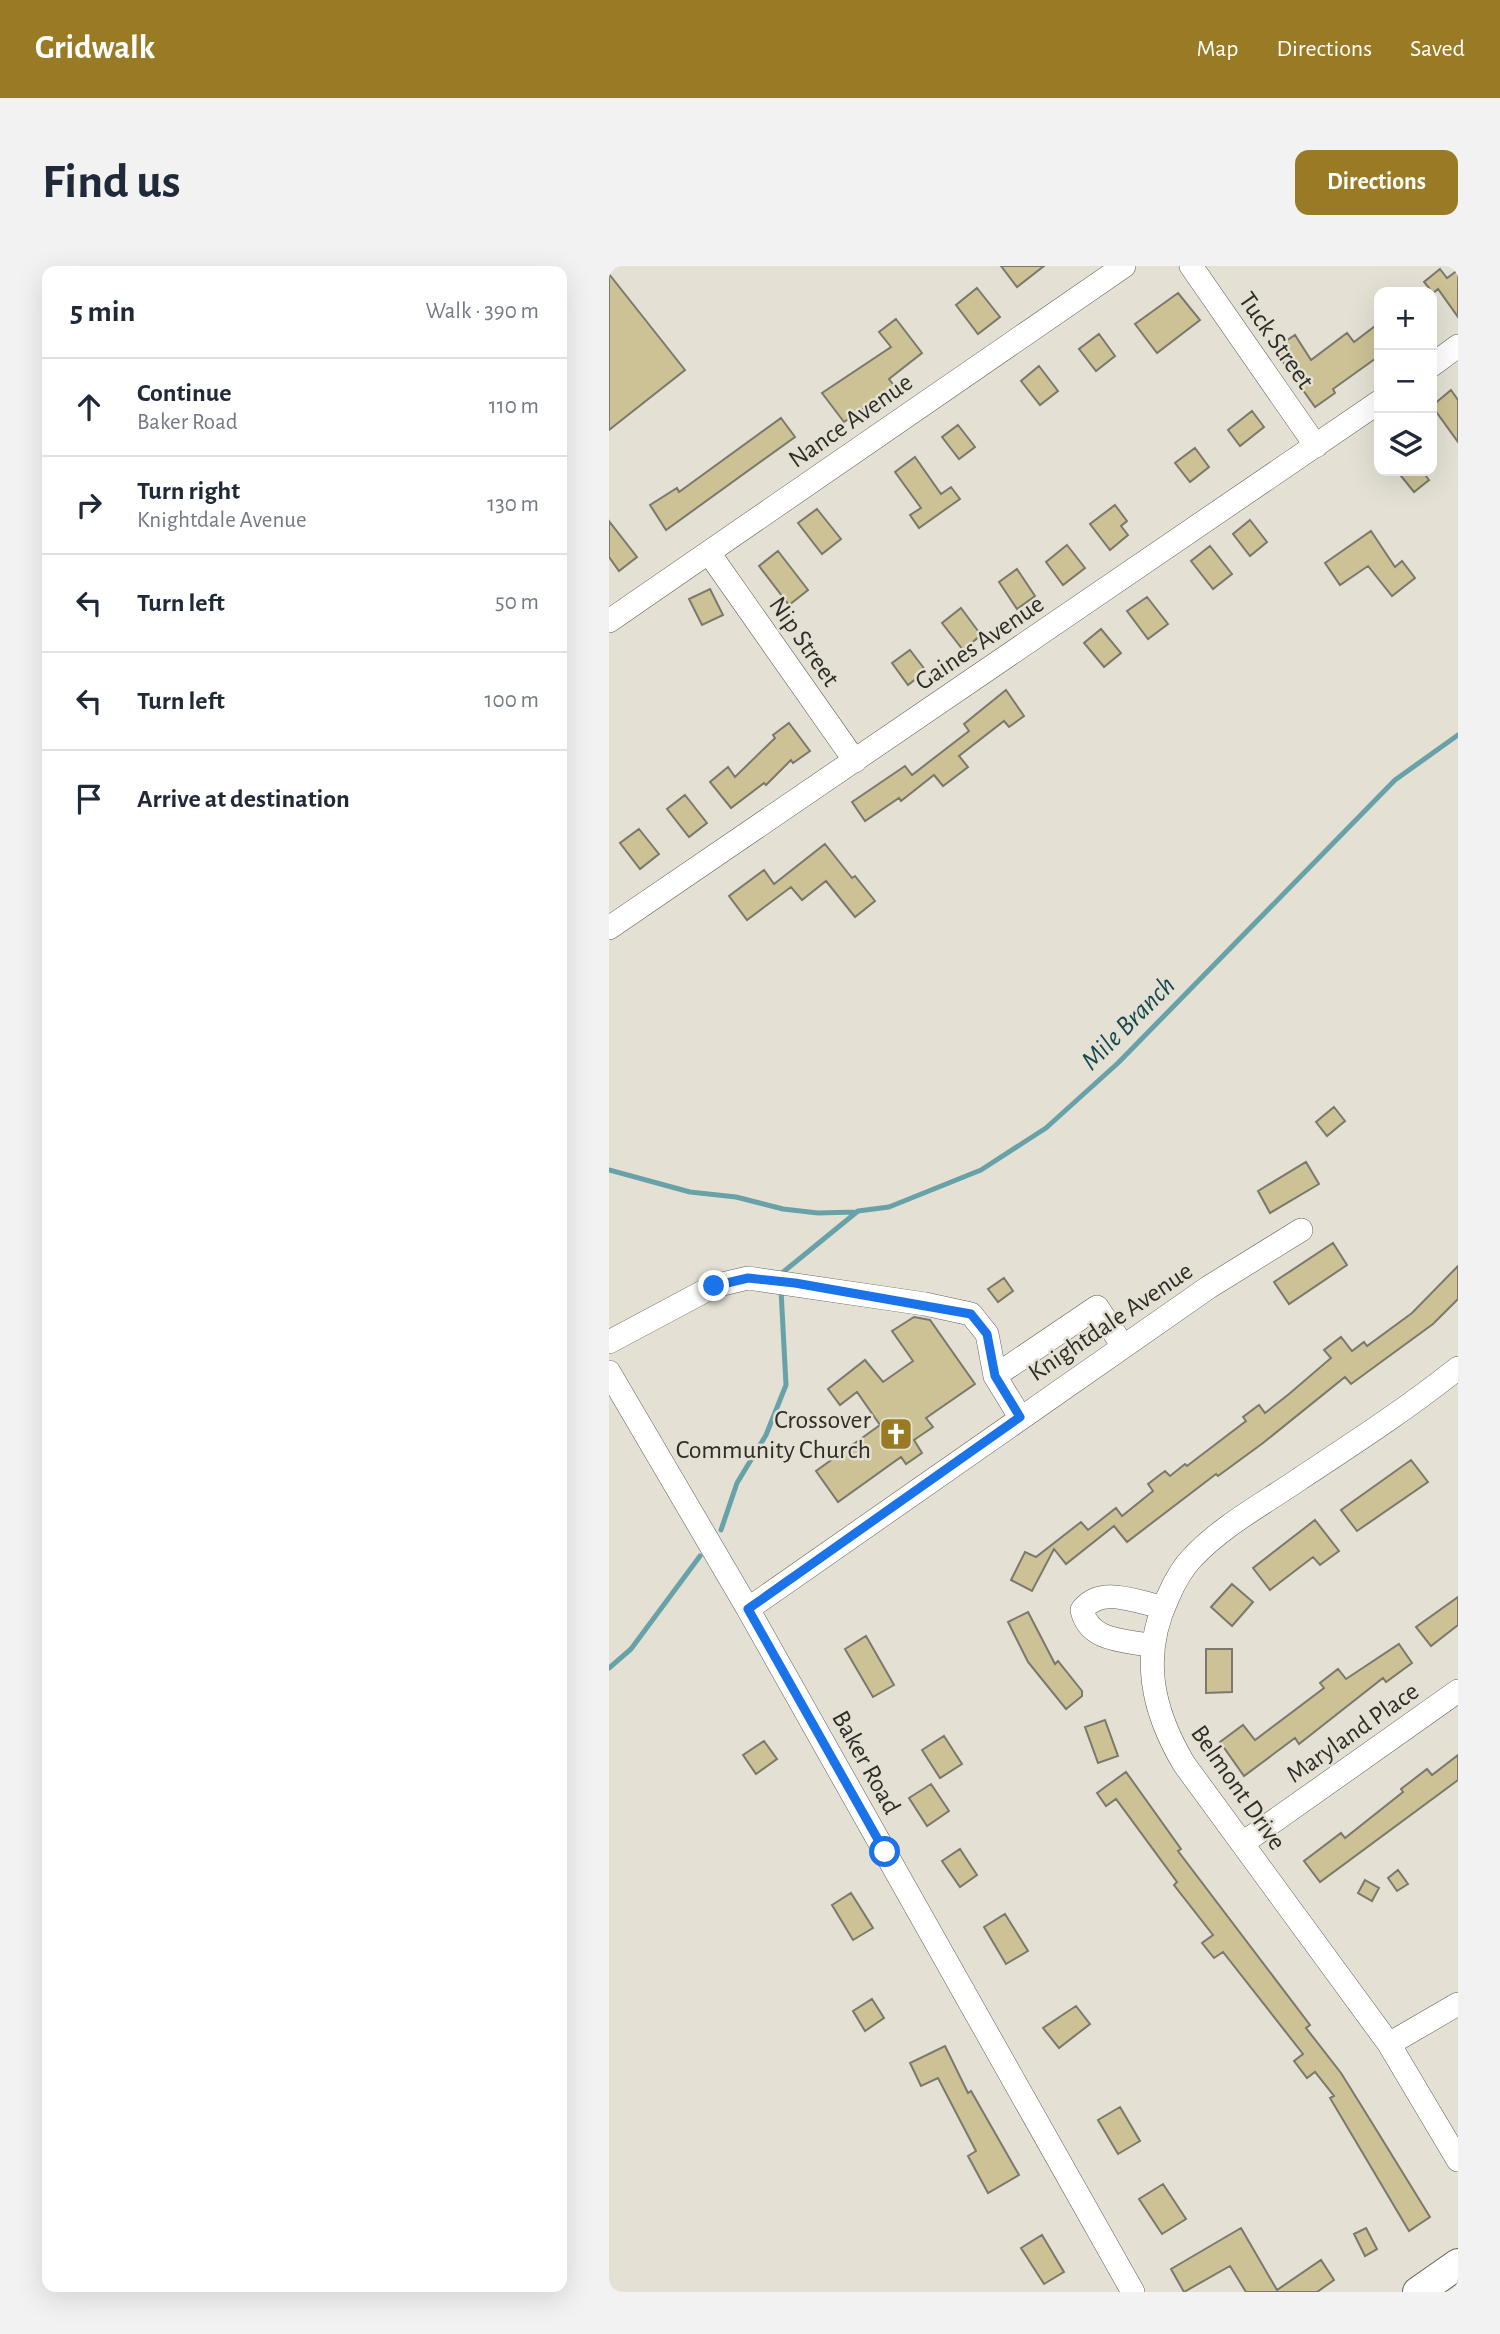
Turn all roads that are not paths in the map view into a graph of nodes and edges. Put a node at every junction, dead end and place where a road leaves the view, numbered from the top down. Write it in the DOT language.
graph roads {
  1 [pos="1124,266"];
  2 [pos="1191,266"];
  3 [pos="1458,346"];
  4 [pos="1437,361"];
  5 [pos="1374,406"];
  6 [pos="1317,446"];
  7 [pos="709,552"];
  8 [pos="609,621"];
  9 [pos="855,761"];
  10 [pos="609,928"];
  11 [pos="1301,1230"];
  12 [pos="609,1342"];
  13 [pos="1123,1346"];
  14 [pos="1458,1368"];
  15 [pos="609,1372"];
  16 [pos="995,1376"];
  17 [pos="1020,1417"];
  18 [pos="1163,1607"];
  19 [pos="748,1609"];
  20 [pos="1153,1646"];
  21 [pos="1458,1691"];
  22 [pos="1244,1843"];
  23 [pos="1458,2004"];
  24 [pos="1389,2044"];
  25 [pos="1458,2160"];
  26 [pos="1458,2264"];
  27 [pos="1133,2292"];
  28 [pos="1418,2292"];
  1 -- 7 [label="street, Nance Avenue"];
  2 -- 6 [label="street, Tuck Street"];
  3 -- 4 [label="street"];
  5 -- 6 [label="street, Gaines Avenue"];
  6 -- 9 [label="street, Gaines Avenue"];
  7 -- 8 [label="street, Nance Avenue"];
  7 -- 9 [label="street, Nip Street"];
  9 -- 10 [label="street, Gaines Avenue"];
  11 -- 13 [label="street, Knightdale Avenue"];
  12 -- 16 [label="street"];
  13 -- 16 [label="street"];
  13 -- 17 [label="street, Knightdale Avenue"];
  14 -- 18 [label="street, Belmont Drive"];
  15 -- 19 [label="street, Baker Road"];
  16 -- 17 [label="street"];
  17 -- 19 [label="street, Knightdale Avenue"];
  18 -- 20 [label="street, Belmont Drive"];
  18 -- 20 [label="street"];
  19 -- 27 [label="street, Baker Road"];
  20 -- 22 [label="street, Belmont Drive"];
  21 -- 22 [label="street, Maryland Place"];
  22 -- 24 [label="street, Belmont Drive"];
  23 -- 24 [label="street"];
  24 -- 25 [label="street, Belmont Drive"];
  26 -- 28 [label="main road"];
}
